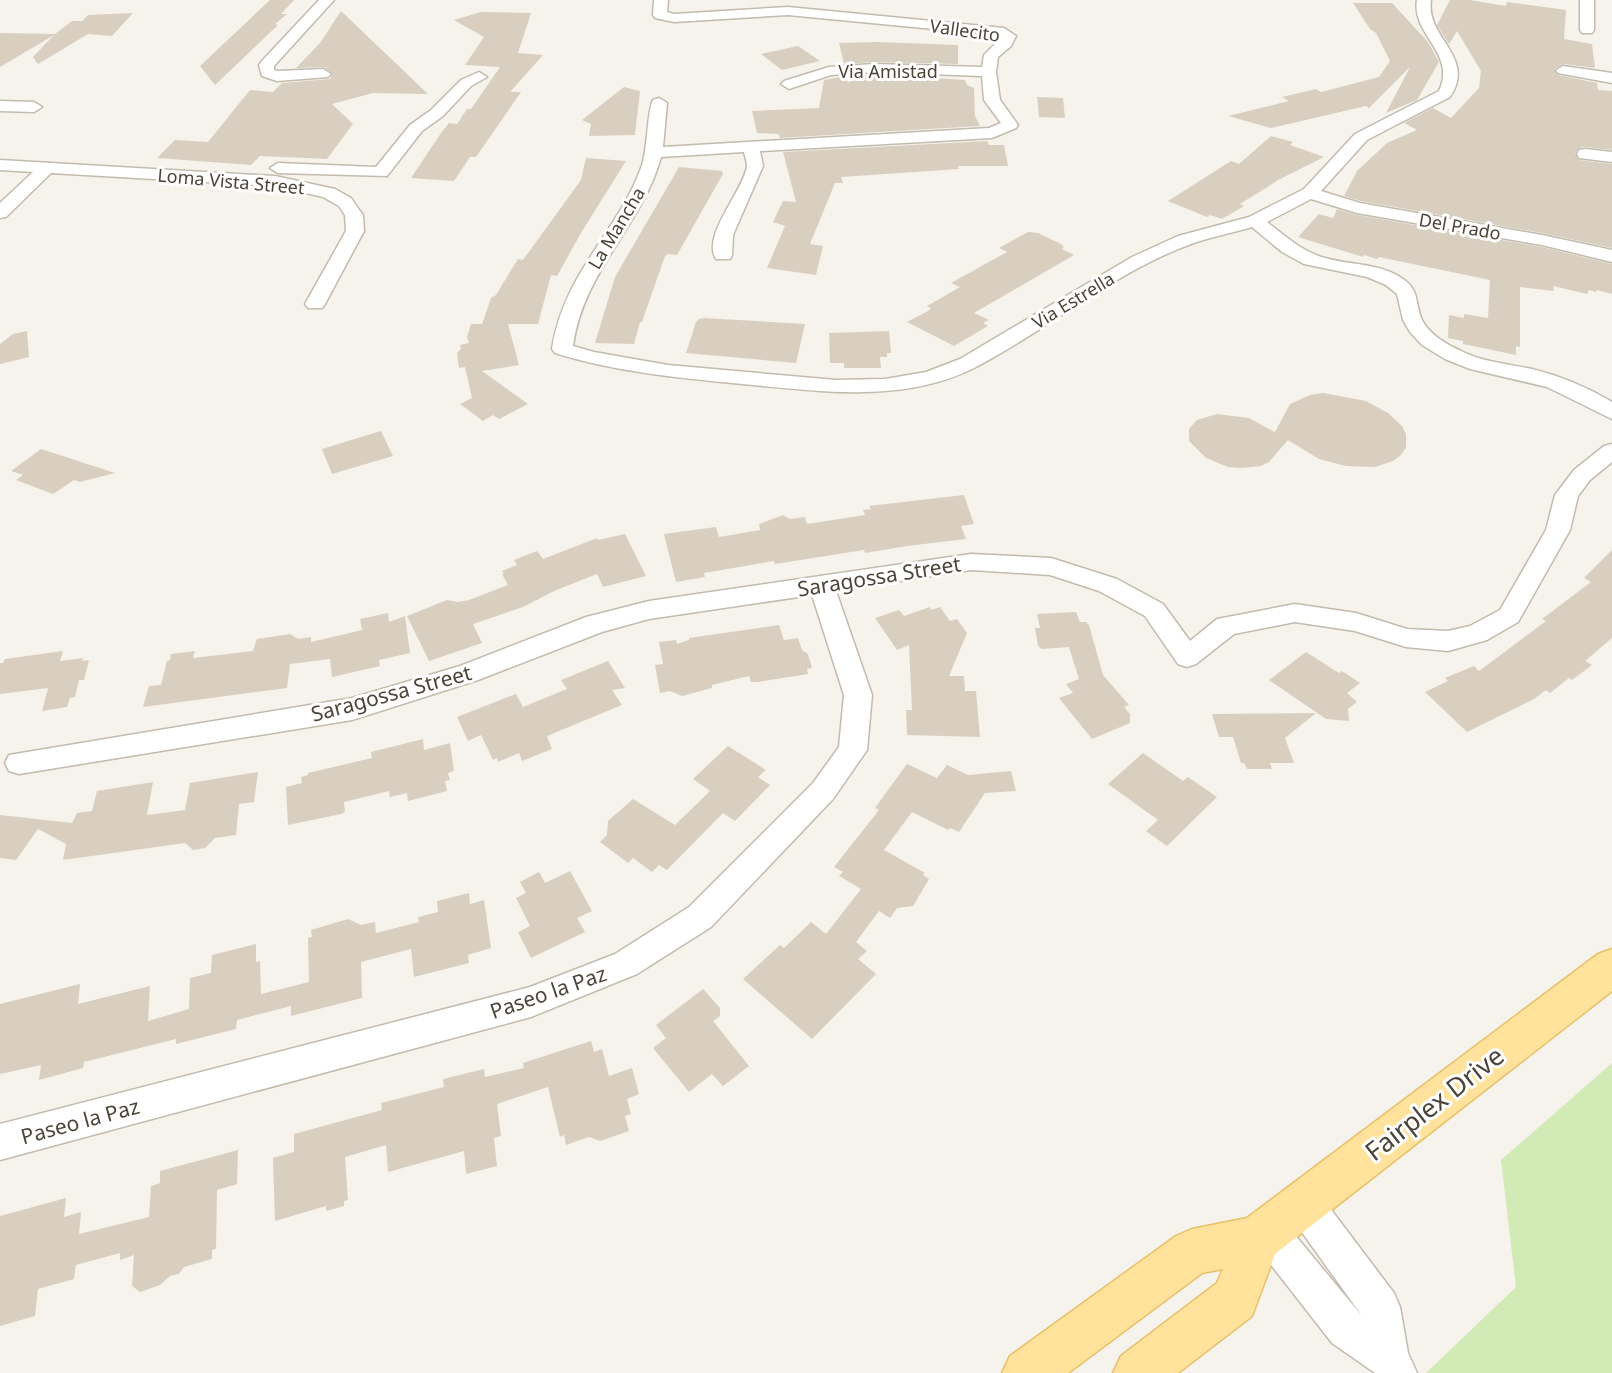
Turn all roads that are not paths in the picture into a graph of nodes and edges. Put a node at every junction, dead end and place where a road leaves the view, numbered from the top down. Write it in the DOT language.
graph roads {
  1 [pos="327,0"];
  2 [pos="661,0"];
  3 [pos="1587,0"];
  4 [pos="1417,3"];
  5 [pos="1587,30"];
  6 [pos="1563,70"];
  7 [pos="989,72"];
  8 [pos="323,74"];
  9 [pos="479,77"];
  10 [pos="1612,78"];
  11 [pos="789,84"];
  12 [pos="659,103"];
  13 [pos="1,107"];
  14 [pos="34,107"];
  15 [pos="750,147"];
  16 [pos="655,152"];
  17 [pos="1585,154"];
  18 [pos="1612,157"];
  19 [pos="0,165"];
  20 [pos="47,168"];
  21 [pos="255,180"];
  22 [pos="1310,193"];
  23 [pos="0,213"];
  24 [pos="1255,221"];
  25 [pos="723,255"];
  26 [pos="1612,256"];
  27 [pos="315,304"];
  28 [pos="562,349"];
  29 [pos="1612,412"];
  30 [pos="1612,452"];
  31 [pos="821,585"];
  32 [pos="19,763"];
  33 [pos="1612,967"];
  34 [pos="0,1142"];
  35 [pos="1304,1204"];
  36 [pos="1262,1235"];
  37 [pos="1393,1365"];
  38 [pos="1027,1373"];
  39 [pos="1138,1373"];
  1 -- 8 [label="street"];
  2 -- 7 [label="street, Vallecito"];
  3 -- 5 [label="street"];
  4 -- 22 [label="street, Via Estrella"];
  6 -- 10 [label="street"];
  7 -- 11 [label="street, Via Amistad"];
  7 -- 15 [label="street, Vallecito"];
  9 -- 21 [label="street"];
  12 -- 16 [label="street, La Mancha"];
  13 -- 14 [label="street"];
  15 -- 16 [label="street, Vallecito"];
  15 -- 25 [label="street"];
  16 -- 28 [label="street, La Mancha"];
  17 -- 18 [label="street"];
  19 -- 20 [label="street, Loma Vista Street"];
  20 -- 21 [label="street, Loma Vista Street"];
  20 -- 23 [label="street"];
  21 -- 27 [label="street, Loma Vista Street"];
  22 -- 24 [label="street, Via Estrella"];
  22 -- 26 [label="street, Del Prado"];
  24 -- 28 [label="street, Via Estrella"];
  24 -- 29 [label="street"];
  30 -- 31 [label="street, Saragossa Street"];
  31 -- 32 [label="street, Saragossa Street"];
  31 -- 34 [label="street, Paseo la Paz"];
  33 -- 35 [label="main road, Fairplex Drive"];
  35 -- 36 [label="main road, Fairplex Drive"];
  35 -- 37 [label="street"];
  36 -- 37 [label="street"];
  36 -- 38 [label="main road, Fairplex Drive"];
  36 -- 39 [label="main road"];
}
